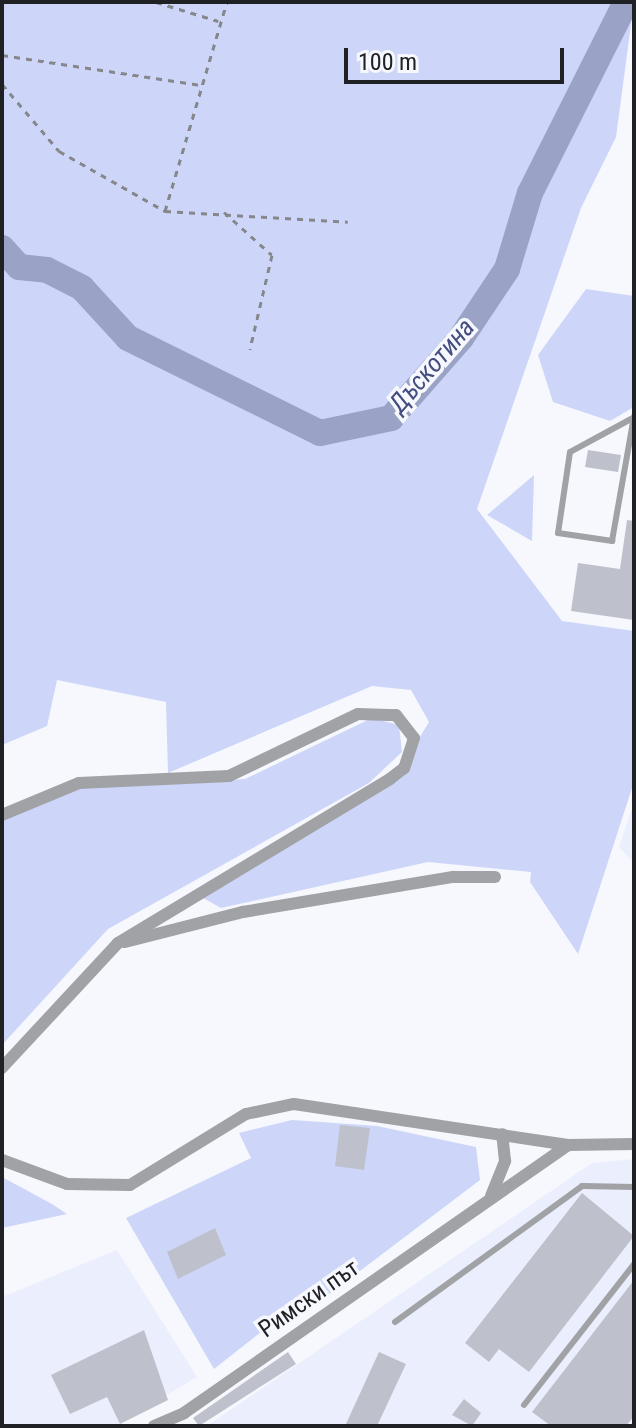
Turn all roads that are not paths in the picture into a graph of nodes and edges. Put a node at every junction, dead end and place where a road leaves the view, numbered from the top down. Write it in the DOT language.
graph roads {
  1 [pos="633,418"];
  2 [pos="2,815"];
  3 [pos="495,877"];
  4 [pos="118,943"];
  5 [pos="2,1068"];
  6 [pos="502,1134"];
  7 [pos="634,1144"];
  8 [pos="568,1145"];
  9 [pos="2,1160"];
  10 [pos="634,1187"];
  11 [pos="486,1202"];
  12 [pos="634,1264"];
  13 [pos="395,1322"];
  14 [pos="524,1405"];
  15 [pos="154,1426"];
  1 -- 1 [label="lane"];
  2 -- 4 [label="street"];
  3 -- 4 [label="street"];
  4 -- 5 [label="street"];
  6 -- 8 [label="street"];
  6 -- 9 [label="street"];
  6 -- 11 [label="street, Римски път"];
  7 -- 8 [label="street"];
  8 -- 11 [label="street, Римски път"];
  10 -- 13 [label="lane"];
  11 -- 15 [label="street, Римски път"];
  12 -- 14 [label="lane"];
}
